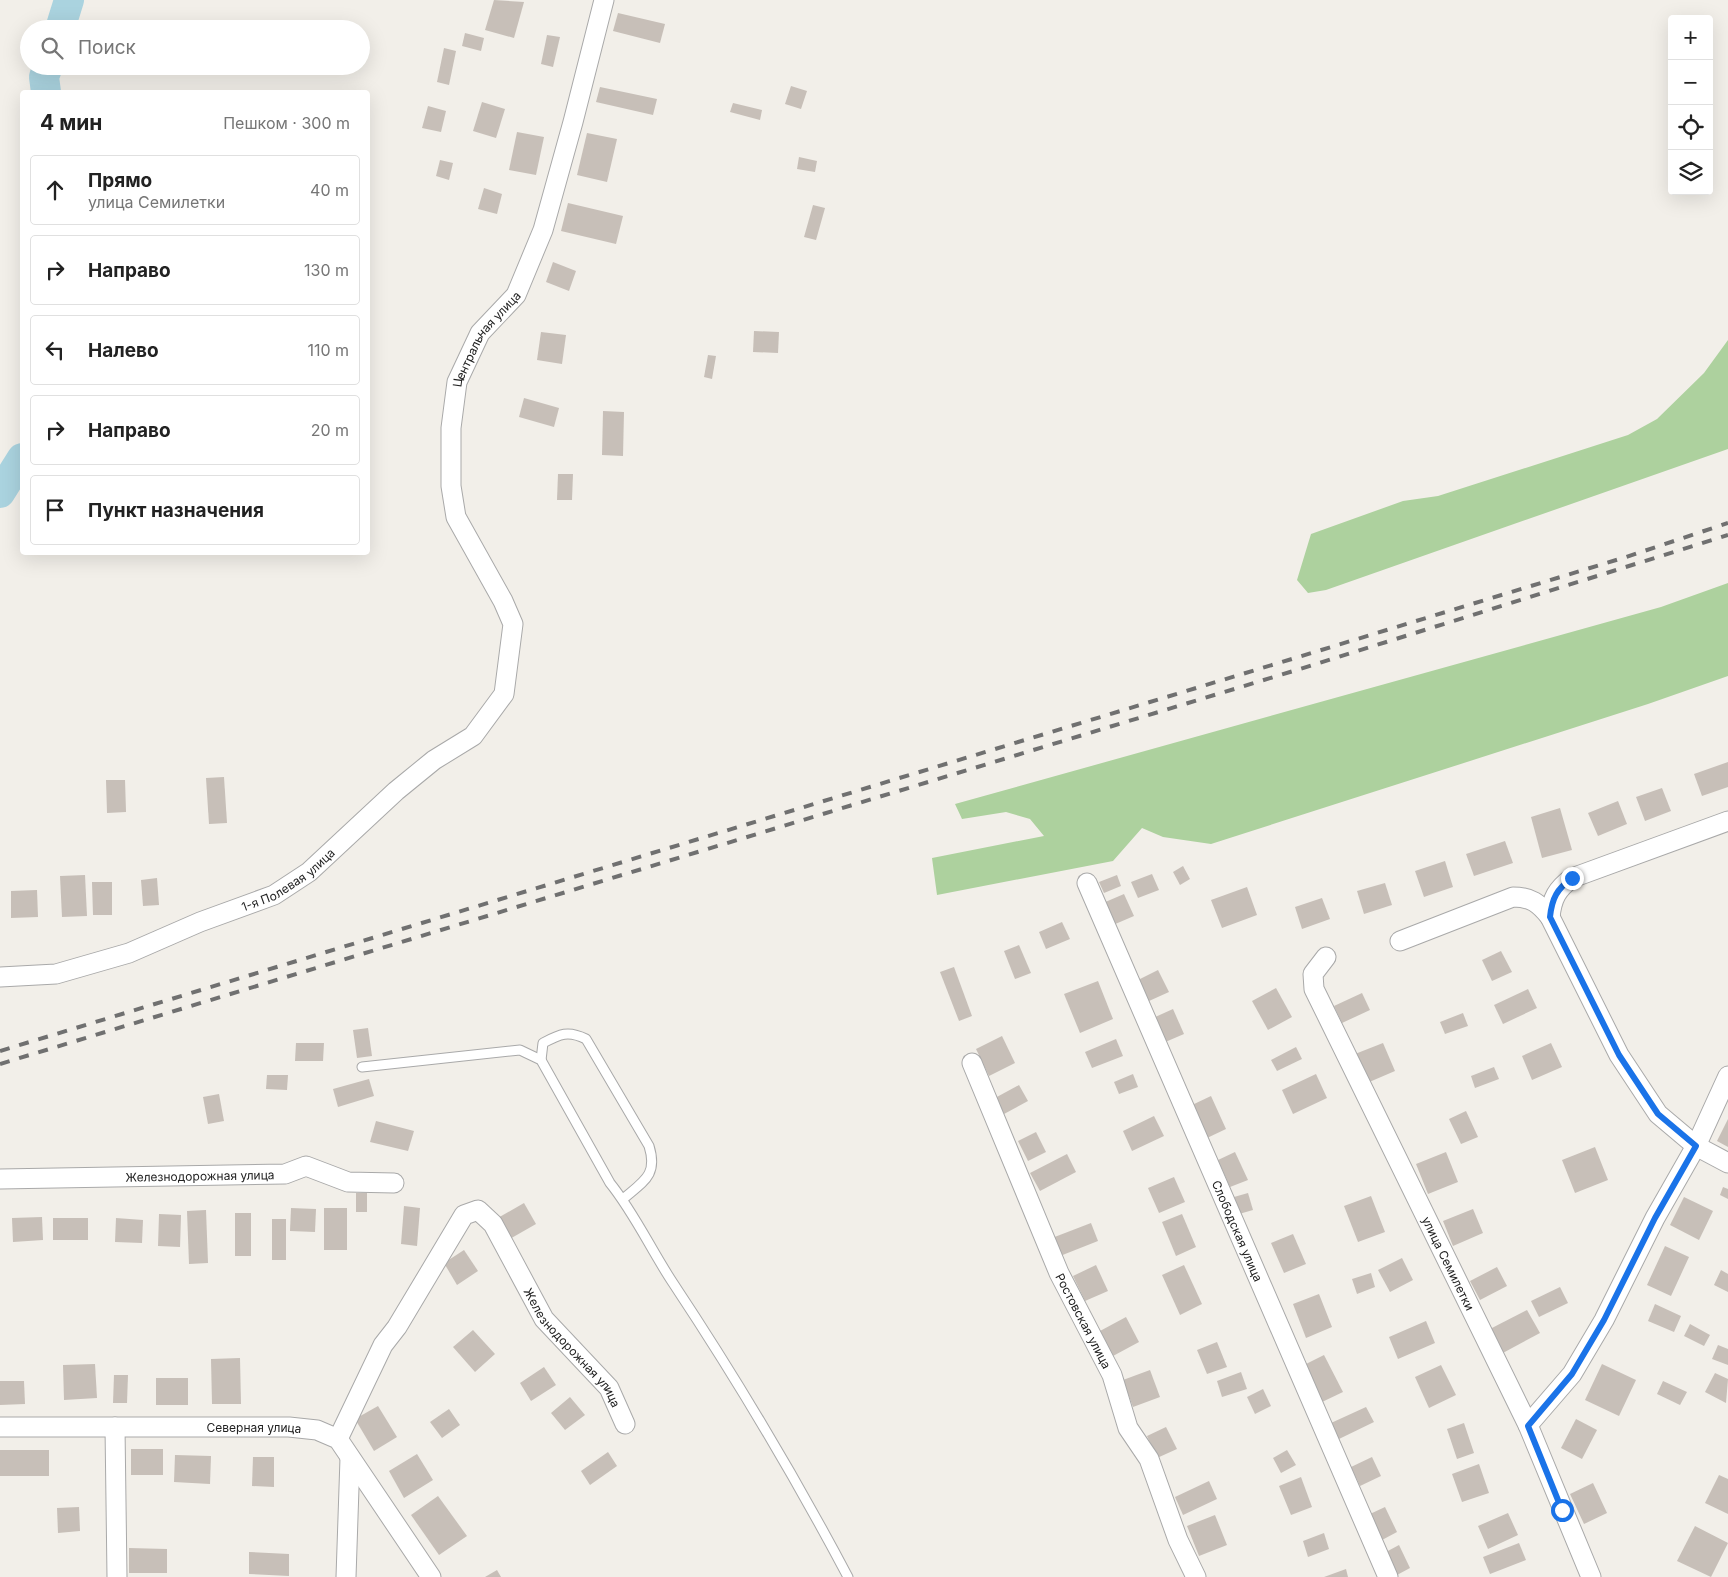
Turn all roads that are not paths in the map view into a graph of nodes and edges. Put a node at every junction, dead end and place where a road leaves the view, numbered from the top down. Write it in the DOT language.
graph roads {
  1 [pos="604,0"];
  2 [pos="506,675"];
  3 [pos="1728,821"];
  4 [pos="1087,883"];
  5 [pos="1550,917"];
  6 [pos="1400,941"];
  7 [pos="1326,957"];
  8 [pos="0,977"];
  9 [pos="541,1060"];
  10 [pos="972,1062"];
  11 [pos="362,1068"];
  12 [pos="1728,1076"];
  13 [pos="1696,1146"];
  14 [pos="1728,1163"];
  15 [pos="0,1179"];
  16 [pos="394,1183"];
  17 [pos="623,1199"];
  18 [pos="625,1424"];
  19 [pos="1528,1426"];
  20 [pos="0,1427"];
  21 [pos="115,1427"];
  22 [pos="338,1439"];
  23 [pos="350,1458"];
  24 [pos="117,1577"];
  25 [pos="346,1577"];
  26 [pos="432,1577"];
  27 [pos="848,1577"];
  28 [pos="1196,1577"];
  29 [pos="1388,1577"];
  30 [pos="1591,1577"];
  1 -- 2 [label="street, Центральная улица"];
  2 -- 8 [label="street, 1-я Полевая улица"];
  3 -- 5 [label="street"];
  4 -- 29 [label="street, Слободская улица"];
  5 -- 6 [label="street"];
  5 -- 13 [label="street"];
  7 -- 19 [label="street, улица Семилетки"];
  9 -- 11 [label="lane"];
  9 -- 17 [label="lane"];
  9 -- 17 [label="lane"];
  10 -- 28 [label="street, Ростовская улица"];
  12 -- 13 [label="street"];
  13 -- 14 [label="street"];
  13 -- 19 [label="street"];
  15 -- 16 [label="street, Железнодорожная улица"];
  17 -- 27 [label="lane"];
  18 -- 22 [label="street, Железнодорожная улица"];
  19 -- 30 [label="street, улица Семилетки"];
  20 -- 21 [label="street, Северная улица"];
  21 -- 22 [label="street, Северная улица"];
  21 -- 24 [label="street"];
  22 -- 23 [label="street"];
  23 -- 25 [label="street"];
  23 -- 26 [label="street"];
}
